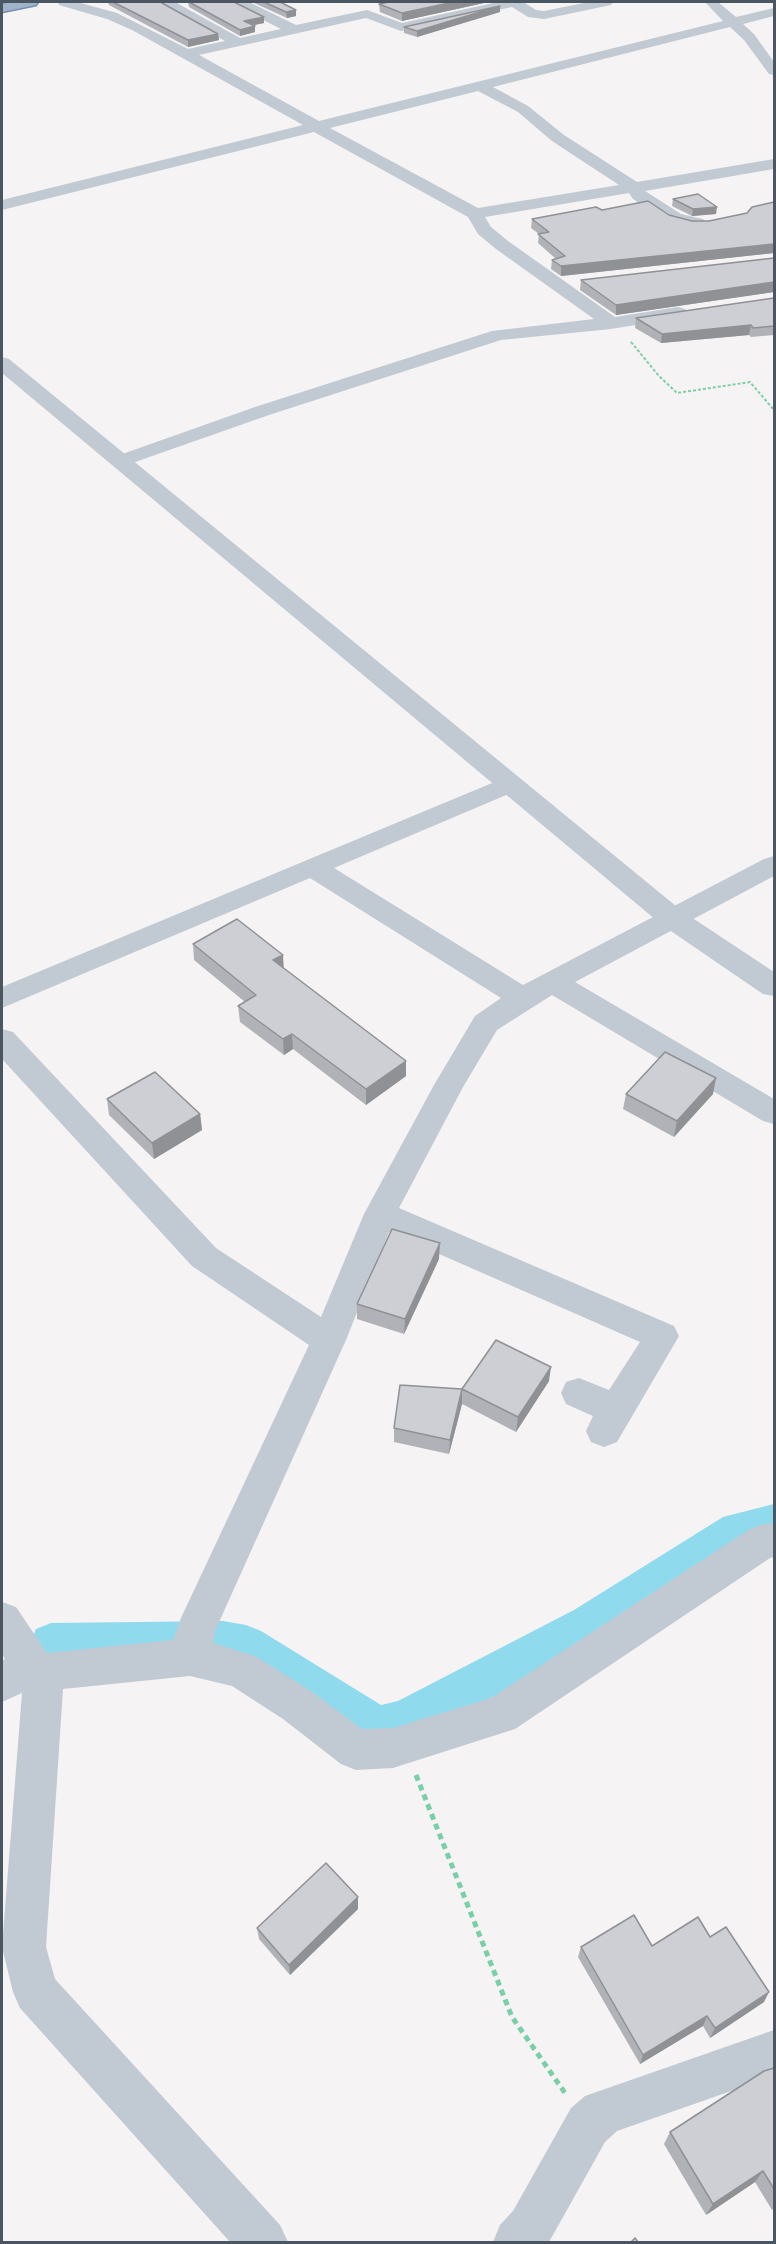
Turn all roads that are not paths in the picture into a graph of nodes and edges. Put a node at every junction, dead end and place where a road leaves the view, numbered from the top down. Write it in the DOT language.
graph roads {
  1 [pos="32,2"];
  2 [pos="64,2"];
  3 [pos="239,2"];
  4 [pos="513,2"];
  5 [pos="606,2"];
  6 [pos="711,2"];
  7 [pos="169,4"];
  8 [pos="443,5"];
  9 [pos="2,8"];
  10 [pos="367,8"];
  11 [pos="135,11"];
  12 [pos="774,12"];
  13 [pos="458,13"];
  14 [pos="112,16"];
  15 [pos="733,21"];
  16 [pos="294,30"];
  17 [pos="238,42"];
  18 [pos="186,54"];
  19 [pos="774,71"];
  20 [pos="479,85"];
  21 [pos="317,126"];
  22 [pos="774,164"];
  23 [pos="634,187"];
  24 [pos="2,205"];
  25 [pos="475,214"];
  26 [pos="718,221"];
  27 [pos="580,282"];
  28 [pos="558,284"];
  29 [pos="691,311"];
  30 [pos="611,323"];
  31 [pos="2,363"];
  32 [pos="121,461"];
  33 [pos="509,784"];
  34 [pos="774,865"];
  35 [pos="312,867"];
  36 [pos="672,918"];
  37 [pos="552,982"];
  38 [pos="774,986"];
  39 [pos="2,998"];
  40 [pos="522,998"];
  41 [pos="2,1040"];
  42 [pos="774,1113"];
  43 [pos="380,1214"];
  44 [pos="329,1340"];
  45 [pos="579,1393"];
  46 [pos="774,1540"];
  47 [pos="2,1620"];
  48 [pos="192,1645"];
  49 [pos="25,1673"];
  50 [pos="774,2054"];
  51 [pos="263,2242"];
  52 [pos="517,2242"];
  1 -- 9 [label="highway"];
  2 -- 14 [label="street"];
  3 -- 16 [label="street"];
  4 -- 5 [label="street"];
  4 -- 13 [label="street"];
  6 -- 15 [label="street"];
  7 -- 17 [label="street"];
  8 -- 13 [label="street"];
  10 -- 13 [label="street"];
  10 -- 16 [label="street"];
  11 -- 14 [label="street"];
  12 -- 15 [label="street"];
  14 -- 18 [label="street"];
  15 -- 19 [label="street"];
  15 -- 20 [label="street"];
  16 -- 17 [label="street"];
  17 -- 18 [label="street"];
  18 -- 21 [label="street"];
  20 -- 21 [label="street"];
  20 -- 23 [label="street"];
  21 -- 24 [label="street"];
  21 -- 25 [label="street"];
  22 -- 23 [label="street"];
  23 -- 25 [label="street"];
  23 -- 26 [label="street"];
  25 -- 28 [label="street"];
  27 -- 28 [label="street"];
  28 -- 30 [label="street"];
  29 -- 30 [label="street"];
  30 -- 32 [label="street"];
  31 -- 32 [label="street"];
  32 -- 33 [label="street"];
  33 -- 35 [label="street"];
  33 -- 36 [label="street"];
  34 -- 36 [label="street"];
  35 -- 39 [label="street"];
  35 -- 40 [label="street"];
  36 -- 37 [label="street"];
  36 -- 38 [label="street"];
  37 -- 40 [label="street"];
  37 -- 42 [label="street"];
  40 -- 43 [label="street"];
  41 -- 44 [label="street"];
  43 -- 44 [label="street"];
  43 -- 45 [label="street"];
  44 -- 48 [label="street"];
  46 -- 48 [label="street"];
  47 -- 49 [label="street"];
  48 -- 49 [label="street"];
  49 -- 51 [label="street"];
  50 -- 52 [label="street"];
}
